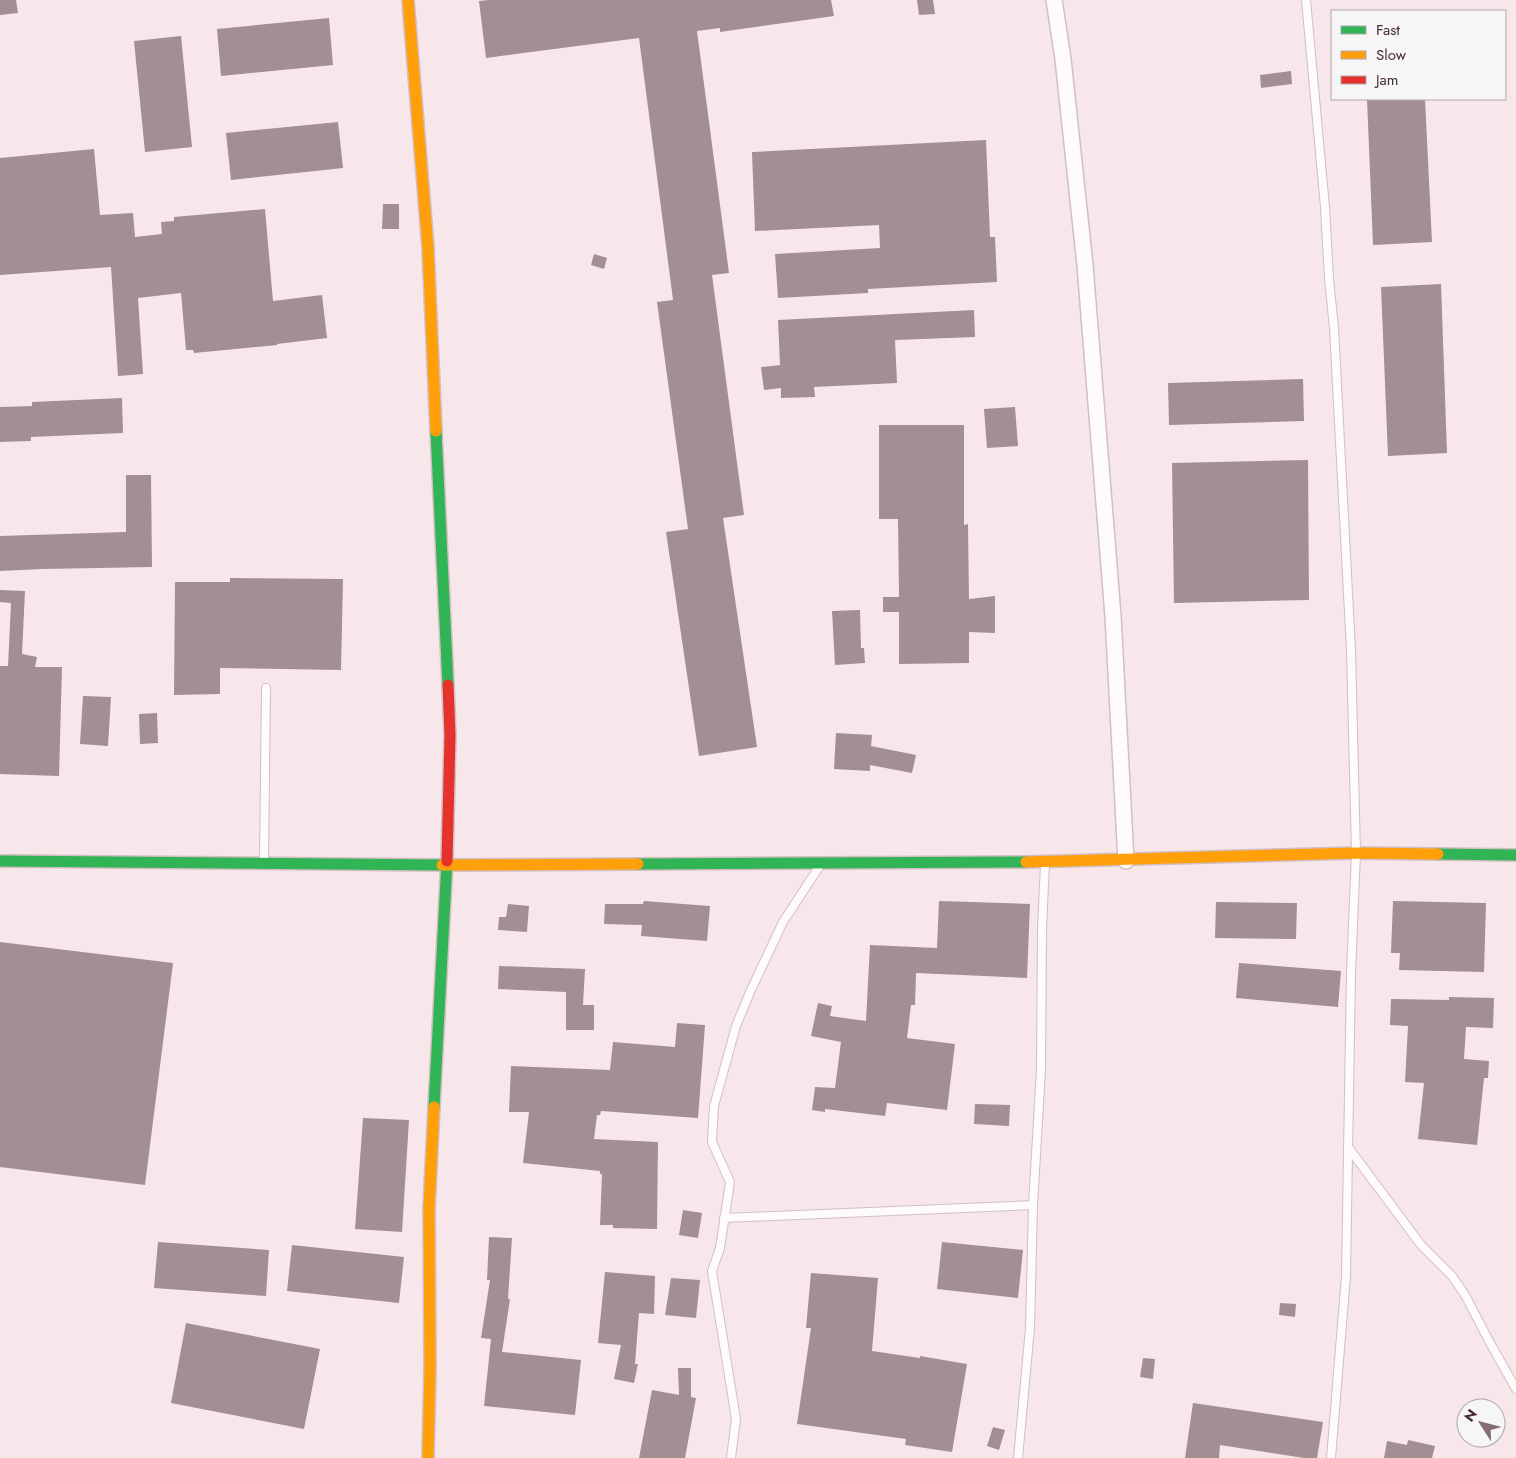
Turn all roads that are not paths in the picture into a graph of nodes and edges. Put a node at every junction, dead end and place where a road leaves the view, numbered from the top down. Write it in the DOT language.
graph roads {
  1 [pos="408,0"];
  2 [pos="1054,0"];
  3 [pos="1306,0"];
  4 [pos="266,688"];
  5 [pos="1356,853"];
  6 [pos="1516,855"];
  7 [pos="1126,860"];
  8 [pos="0,861"];
  9 [pos="1046,862"];
  10 [pos="821,863"];
  11 [pos="264,864"];
  12 [pos="447,865"];
  13 [pos="1348,1147"];
  14 [pos="1033,1205"];
  15 [pos="724,1218"];
  16 [pos="1516,1389"];
  17 [pos="428,1458"];
  18 [pos="731,1458"];
  19 [pos="1018,1458"];
  20 [pos="1331,1458"];
  1 -- 12 [label="street"];
  2 -- 7 [label="street"];
  3 -- 5 [label="lane"];
  4 -- 11 [label="lane"];
  5 -- 6 [label="street"];
  5 -- 7 [label="street"];
  5 -- 13 [label="lane"];
  7 -- 9 [label="street"];
  8 -- 11 [label="street"];
  9 -- 10 [label="street"];
  9 -- 14 [label="lane"];
  10 -- 12 [label="street"];
  10 -- 15 [label="lane"];
  11 -- 12 [label="street"];
  12 -- 17 [label="street"];
  13 -- 16 [label="lane"];
  13 -- 20 [label="lane"];
  14 -- 15 [label="lane"];
  14 -- 19 [label="lane"];
  15 -- 18 [label="lane"];
}
